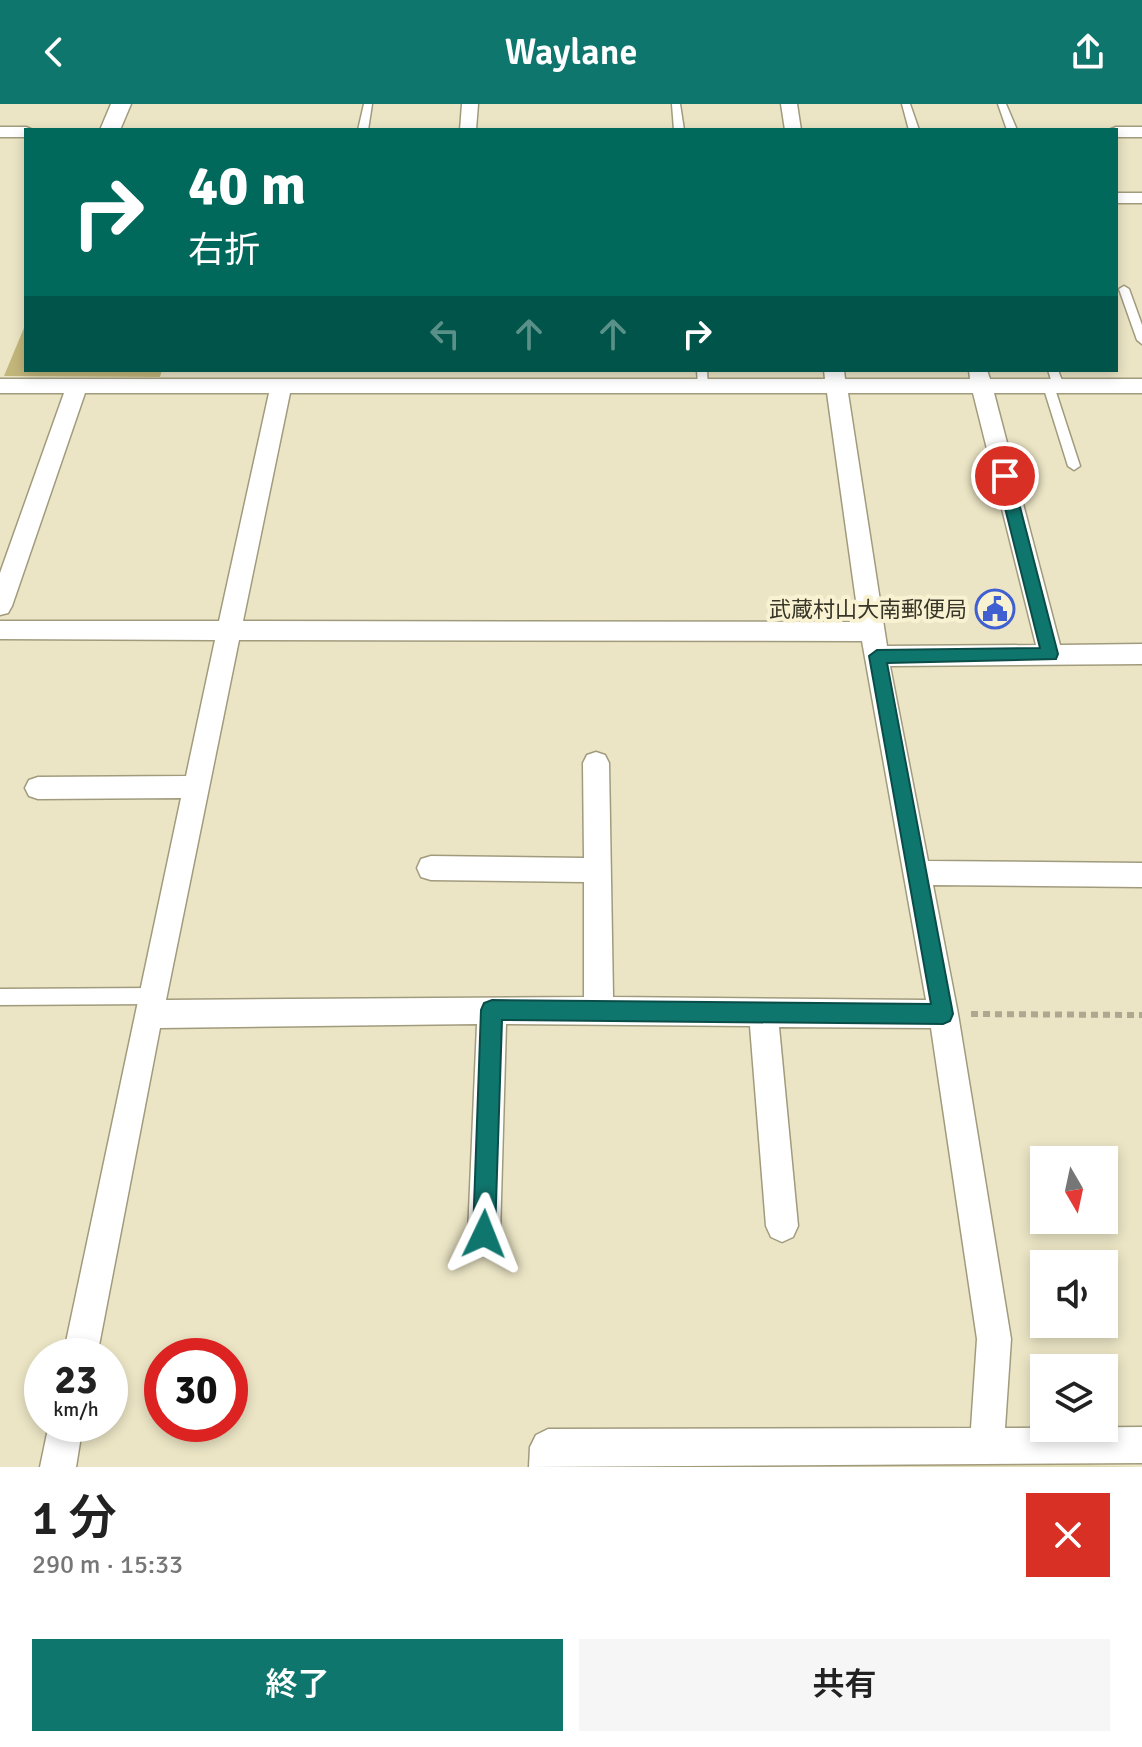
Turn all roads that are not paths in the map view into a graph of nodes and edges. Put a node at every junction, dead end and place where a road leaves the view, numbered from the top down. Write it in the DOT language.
graph roads {
  1 [pos="121,104"];
  2 [pos="368,104"];
  3 [pos="470,104"];
  4 [pos="676,104"];
  5 [pos="789,104"];
  6 [pos="906,104"];
  7 [pos="1002,104"];
  8 [pos="111,128"];
  9 [pos="363,128"];
  10 [pos="468,128"];
  11 [pos="679,128"];
  12 [pos="793,128"];
  13 [pos="913,128"];
  14 [pos="1011,128"];
  15 [pos="0,132"];
  16 [pos="24,132"];
  17 [pos="1118,132"];
  18 [pos="1142,132"];
  19 [pos="1118,198"];
  20 [pos="1142,198"];
  21 [pos="1124,289"];
  22 [pos="1142,340"];
  23 [pos="168,378"];
  24 [pos="703,378"];
  25 [pos="835,378"];
  26 [pos="980,378"];
  27 [pos="1053,380"];
  28 [pos="0,386"];
  29 [pos="77,386"];
  30 [pos="281,386"];
  31 [pos="1142,386"];
  32 [pos="1074,466"];
  33 [pos="0,606"];
  34 [pos="0,630"];
  35 [pos="229,631"];
  36 [pos="874,644"];
  37 [pos="1050,654"];
  38 [pos="1142,654"];
  39 [pos="596,763"];
  40 [pos="198,787"];
  41 [pos="38,788"];
  42 [pos="431,868"];
  43 [pos="598,870"];
  44 [pos="917,873"];
  45 [pos="1142,875"];
  46 [pos="0,997"];
  47 [pos="150,1005"];
  48 [pos="492,1010"];
  49 [pos="599,1011"];
  50 [pos="763,1012"];
  51 [pos="943,1014"];
  52 [pos="782,1226"];
  53 [pos="484,1234"];
  54 [pos="84,1338"];
  55 [pos="63,1442"];
  56 [pos="987,1443"];
  57 [pos="1142,1445"];
  58 [pos="58,1467"];
  59 [pos="547,1467"];
  1 -- 8 [label="street"];
  2 -- 9 [label="lane"];
  3 -- 10 [label="street"];
  4 -- 11 [label="lane"];
  5 -- 12 [label="street"];
  6 -- 13 [label="lane"];
  7 -- 14 [label="lane"];
  15 -- 16 [label="street"];
  17 -- 18 [label="street"];
  19 -- 20 [label="street"];
  21 -- 22 [label="lane"];
  23 -- 29 [label="street"];
  23 -- 30 [label="street"];
  24 -- 25 [label="street"];
  24 -- 30 [label="street"];
  25 -- 26 [label="street"];
  25 -- 36 [label="street"];
  26 -- 27 [label="street"];
  26 -- 37 [label="street"];
  27 -- 31 [label="street"];
  27 -- 32 [label="lane"];
  28 -- 29 [label="street"];
  29 -- 33 [label="street"];
  30 -- 35 [label="street"];
  34 -- 35 [label="street"];
  35 -- 36 [label="street"];
  35 -- 40 [label="street"];
  36 -- 37 [label="street"];
  36 -- 44 [label="street"];
  37 -- 38 [label="street"];
  39 -- 43 [label="street"];
  40 -- 41 [label="street"];
  40 -- 47 [label="street"];
  42 -- 43 [label="street"];
  43 -- 49 [label="street"];
  44 -- 45 [label="street"];
  44 -- 51 [label="street"];
  46 -- 47 [label="lane"];
  47 -- 48 [label="street"];
  47 -- 54 [label="street"];
  48 -- 49 [label="street"];
  48 -- 53 [label="street"];
  49 -- 50 [label="street"];
  50 -- 51 [label="street"];
  50 -- 52 [label="street"];
  51 -- 56 [label="street"];
  55 -- 58 [label="street"];
  56 -- 57 [label="street"];
  56 -- 59 [label="street"];
}
